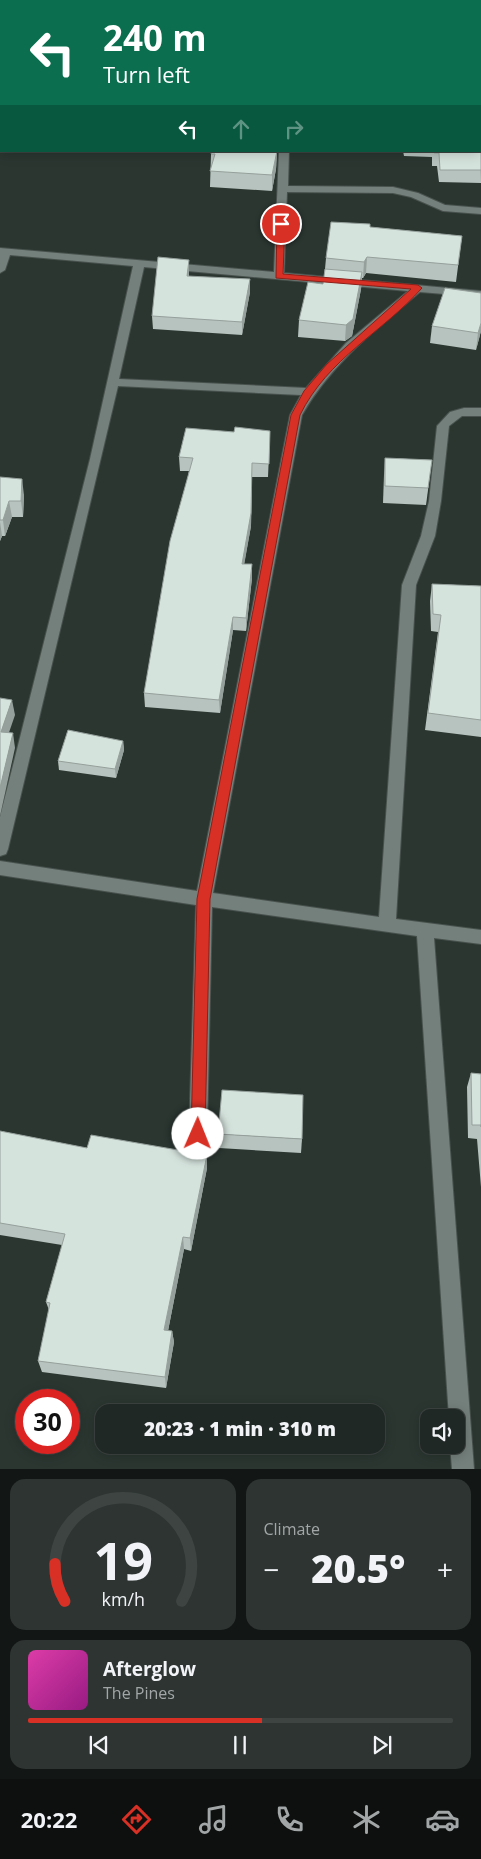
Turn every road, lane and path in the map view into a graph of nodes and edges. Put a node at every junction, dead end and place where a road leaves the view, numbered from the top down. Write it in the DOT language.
graph roads {
  1 [pos="284,152"];
  2 [pos="283,189"];
  3 [pos="481,211"];
  4 [pos="3,252"];
  5 [pos="139,264"];
  6 [pos="0,270"];
  7 [pos="278,276"];
  8 [pos="418,288"];
  9 [pos="481,294"];
  10 [pos="113,382"];
  11 [pos="307,392"];
  12 [pos="481,412"];
  13 [pos="0,849"];
  14 [pos="0,868"];
  15 [pos="204,899"];
  16 [pos="387,925"];
  17 [pos="425,930"];
  18 [pos="481,937"];
  19 [pos="198,1134"];
  20 [pos="463,1469"];
  1 -- 2 [label="street"];
  2 -- 3 [label="street"];
  2 -- 7 [label="street"];
  4 -- 5 [label="street"];
  4 -- 6 [label="street"];
  5 -- 7 [label="street"];
  5 -- 10 [label="street"];
  7 -- 8 [label="street"];
  8 -- 9 [label="street"];
  8 -- 11 [label="street"];
  10 -- 11 [label="street"];
  10 -- 13 [label="street"];
  11 -- 15 [label="street"];
  12 -- 16 [label="street"];
  14 -- 15 [label="street"];
  15 -- 16 [label="street"];
  15 -- 19 [label="street"];
  16 -- 17 [label="street"];
  17 -- 18 [label="street"];
  17 -- 20 [label="street"];
}
